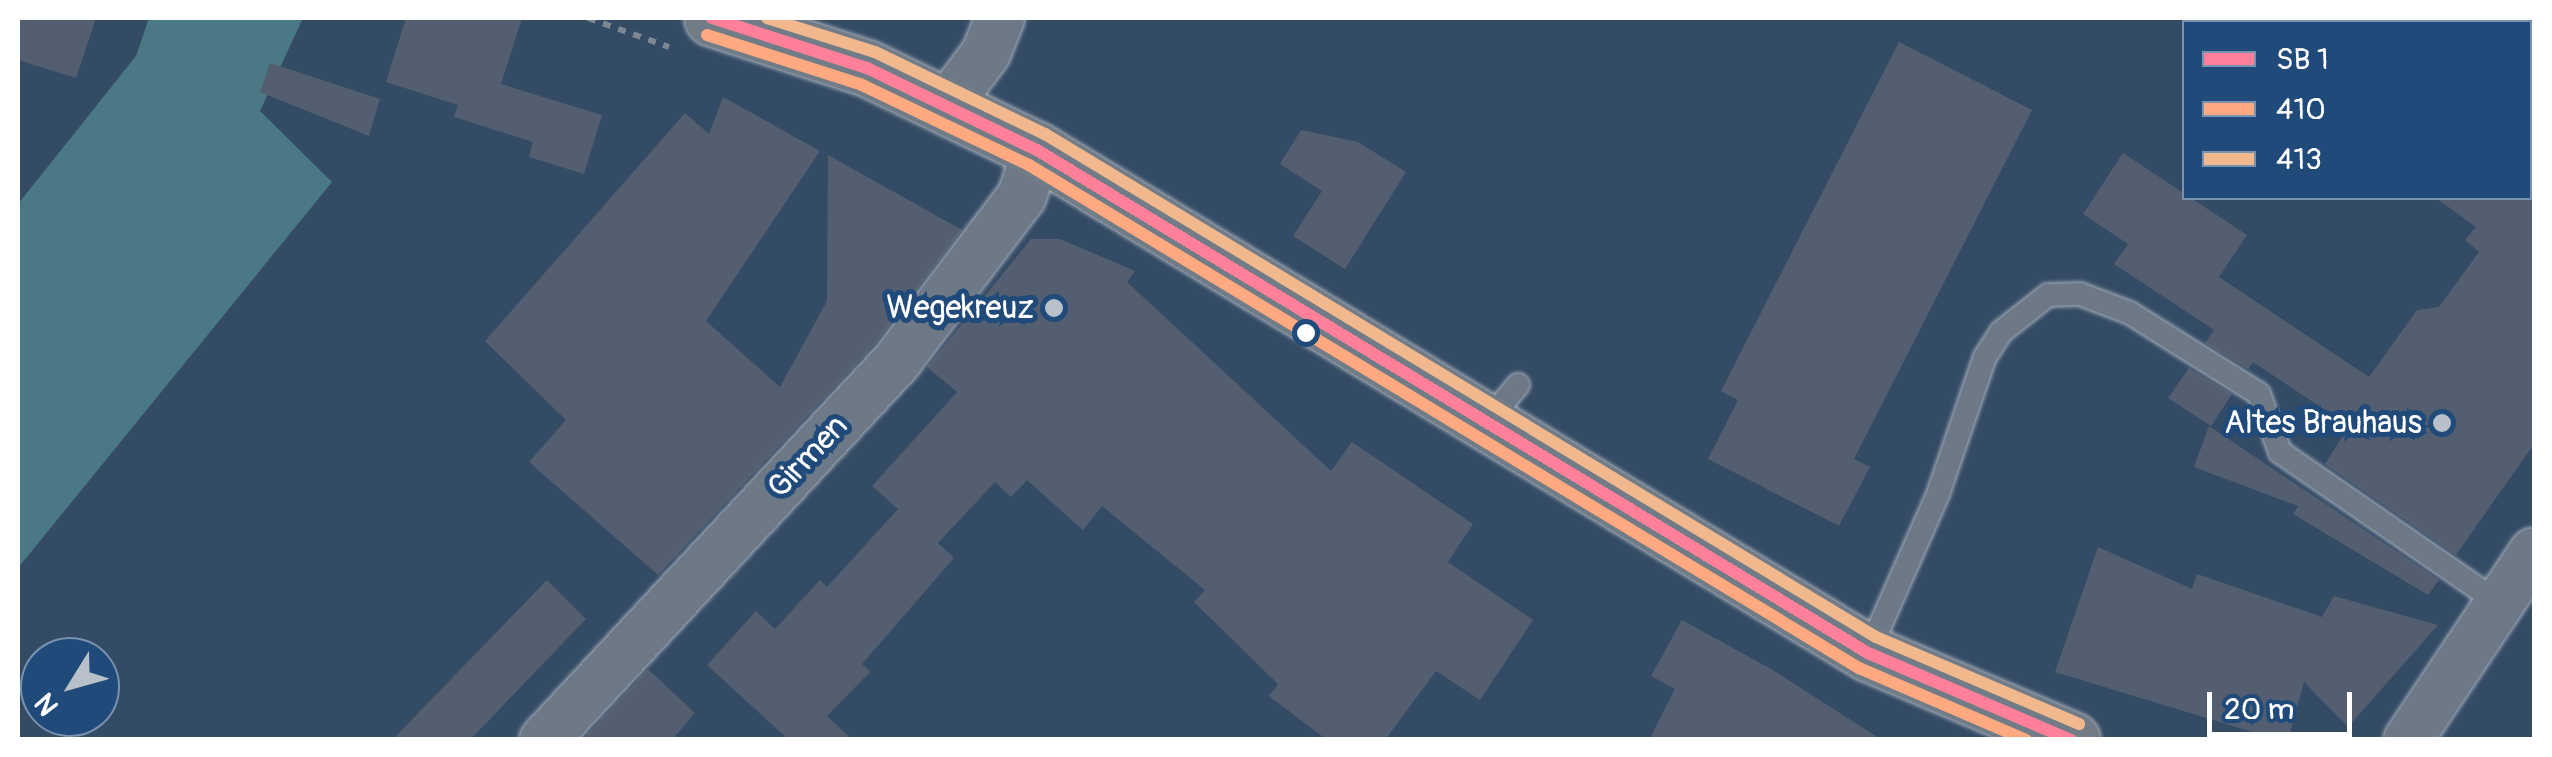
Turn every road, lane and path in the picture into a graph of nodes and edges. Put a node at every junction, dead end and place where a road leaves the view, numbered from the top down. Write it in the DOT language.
graph roads {
  1 [pos="712,18"];
  2 [pos="1000,18"];
  3 [pos="948,104"];
  4 [pos="1037,150"];
  5 [pos="2534,552"];
  6 [pos="2499,603"];
  7 [pos="1868,653"];
  8 [pos="544,740"];
  9 [pos="2072,740"];
  10 [pos="2408,740"];
  1 -- 3 [label="main road"];
  2 -- 3 [label="street"];
  3 -- 4 [label="main road"];
  4 -- 7 [label="main road"];
  4 -- 8 [label="street, Girmen"];
  5 -- 6 [label="street"];
  6 -- 7 [label="lane"];
  6 -- 10 [label="street"];
  7 -- 9 [label="main road"];
}
